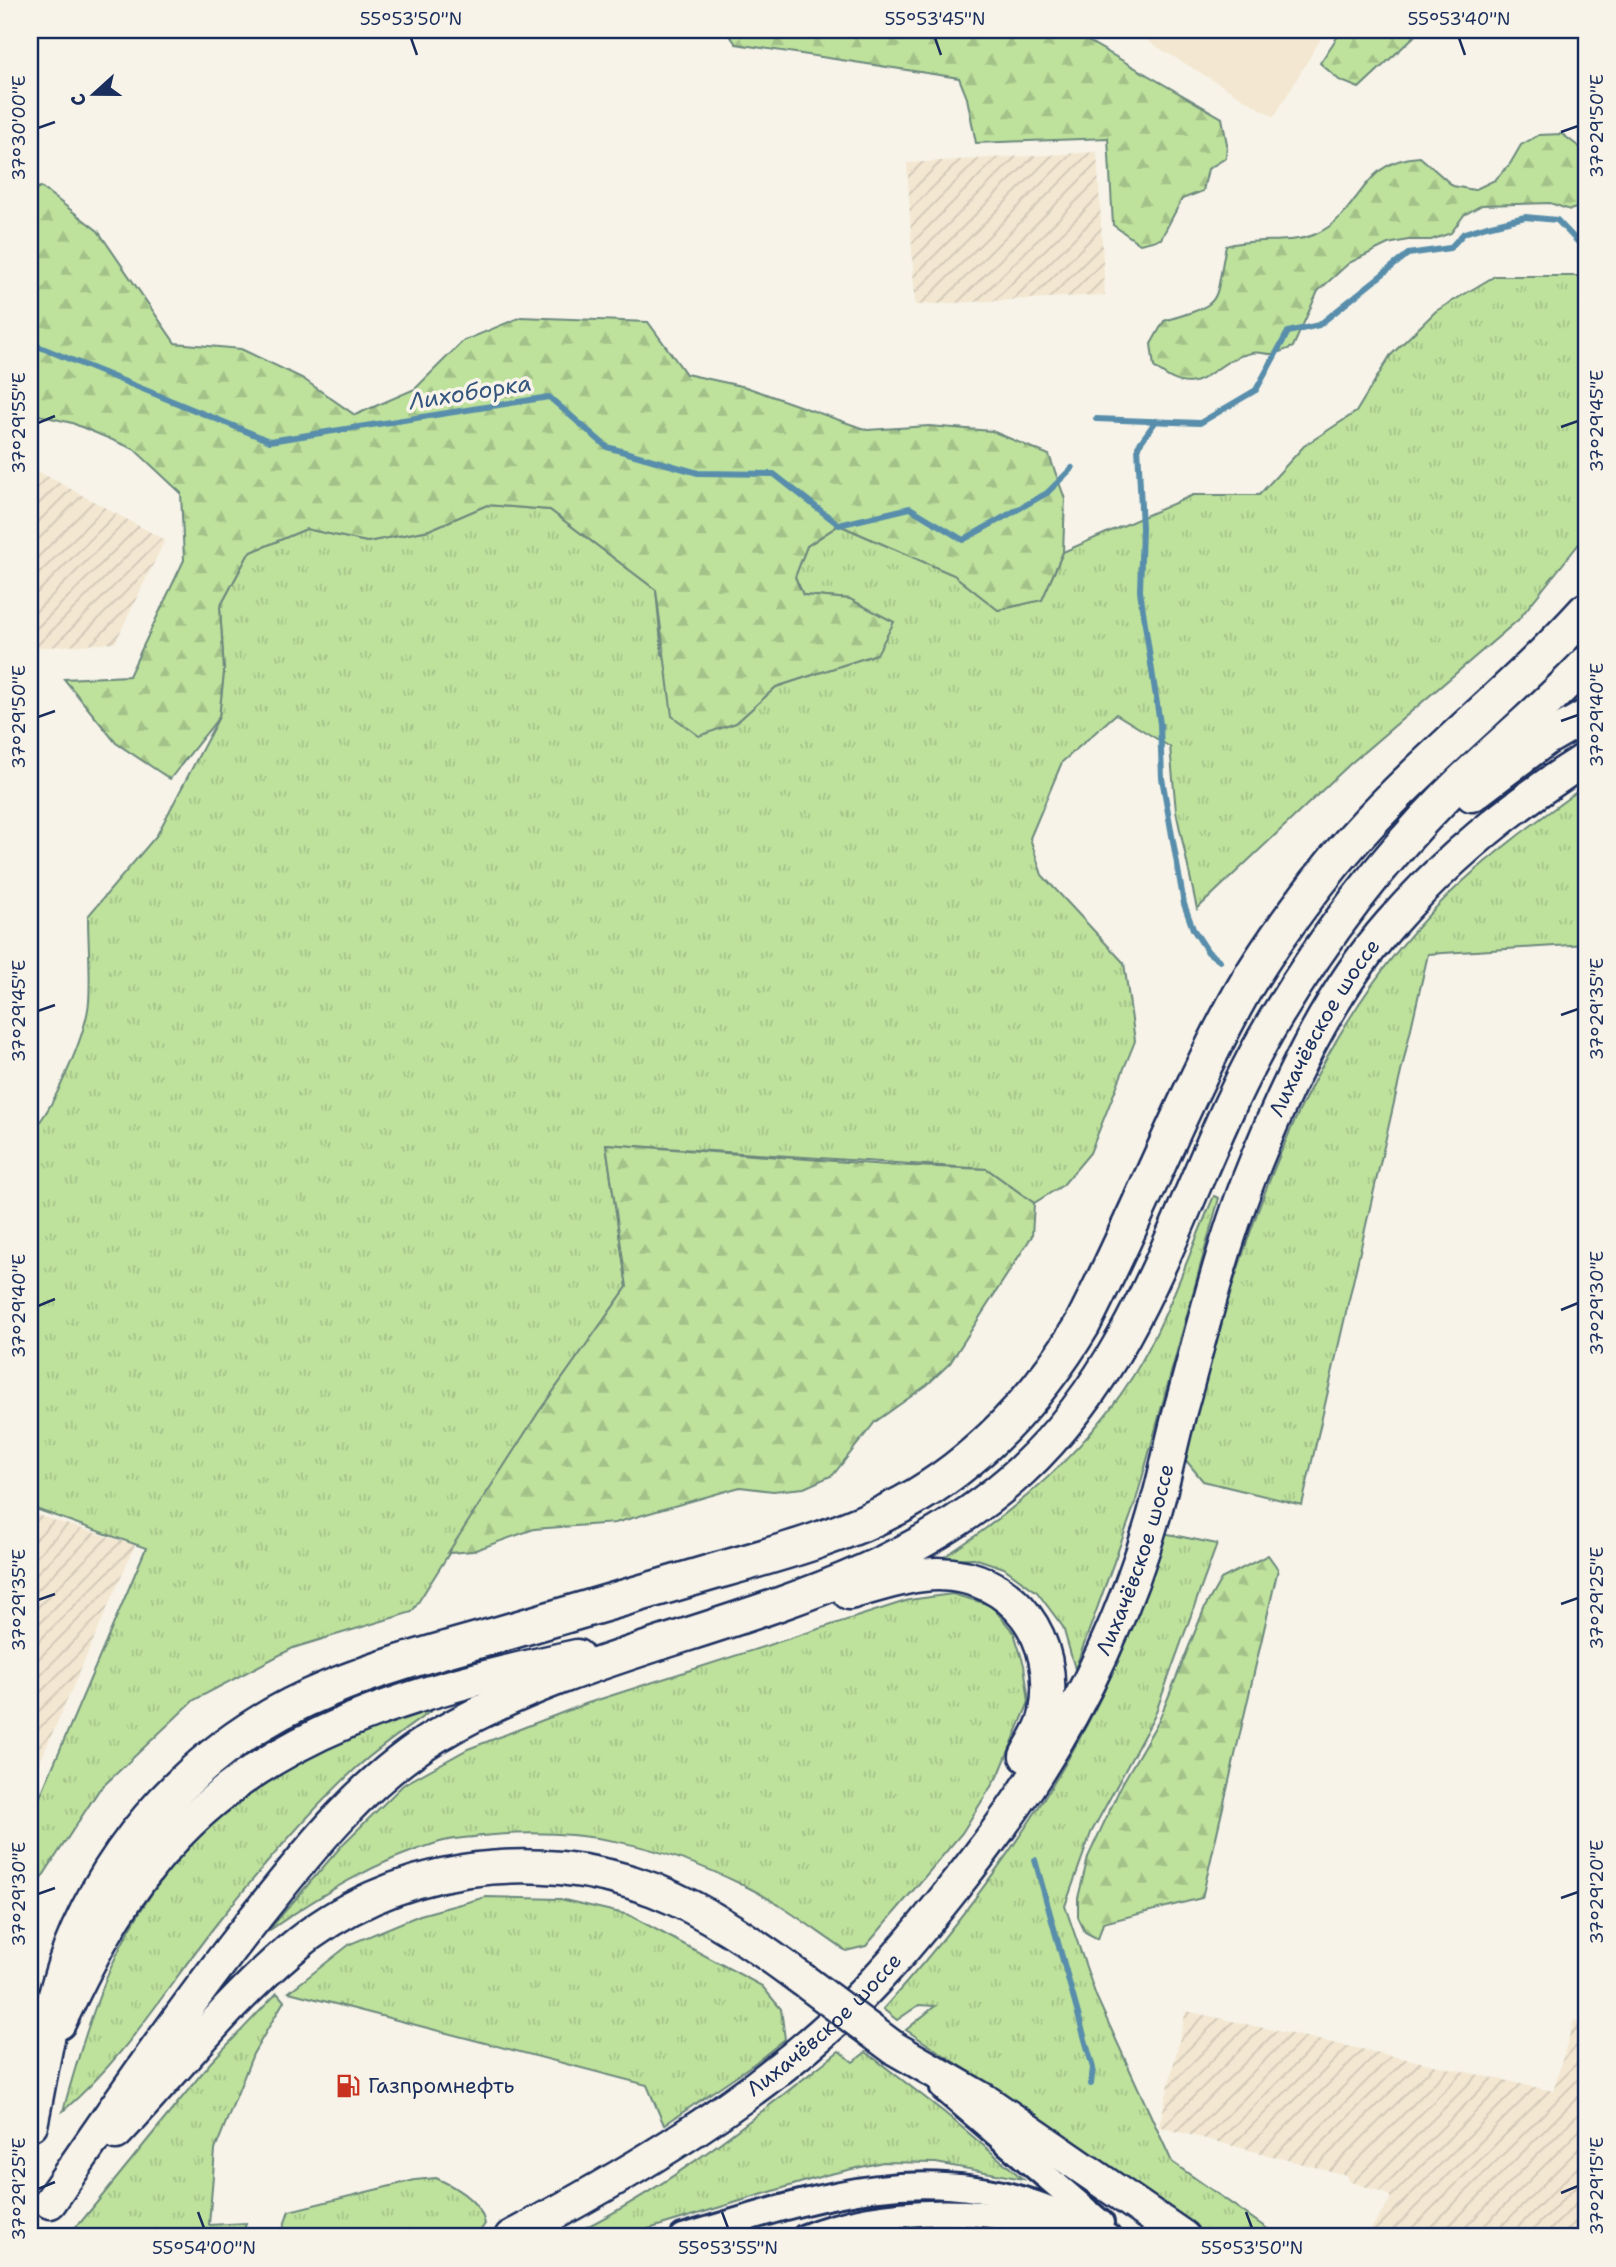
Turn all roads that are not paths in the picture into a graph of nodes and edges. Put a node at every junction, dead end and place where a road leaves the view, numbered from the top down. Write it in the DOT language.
graph roads {
  1 [pos="1586,611"];
  2 [pos="1586,663"];
  3 [pos="1586,716"];
  4 [pos="1586,759"];
  5 [pos="1370,886"];
  6 [pos="764,1612"];
  7 [pos="688,1633"];
  8 [pos="960,1881"];
  9 [pos="896,2049"];
  10 [pos="42,2061"];
  11 [pos="30,2123"];
  12 [pos="40,2211"];
  13 [pos="511,2237"];
  14 [pos="683,2237"];
  15 [pos="805,2237"];
  16 [pos="1071,2237"];
  17 [pos="1108,2237"];
  18 [pos="1118,2237"];
  19 [pos="1183,2237"];
  1 -- 10 [label="highway"];
  2 -- 5 [label="main road"];
  3 -- 5 [label="main road"];
  4 -- 8 [label="main road, Лихачёвское шоссе"];
  5 -- 6 [label="main road"];
  6 -- 7 [label="main road"];
  6 -- 8 [label="main road"];
  7 -- 10 [label="main road"];
  7 -- 12 [label="main road"];
  8 -- 13 [label="main road, Лихачёвское шоссе"];
  9 -- 12 [label="main road, bridge"];
  9 -- 18 [label="street"];
  9 -- 19 [label="main road"];
  10 -- 11 [label="highway"];
  14 -- 17 [label="street"];
  15 -- 16 [label="street"];
}
